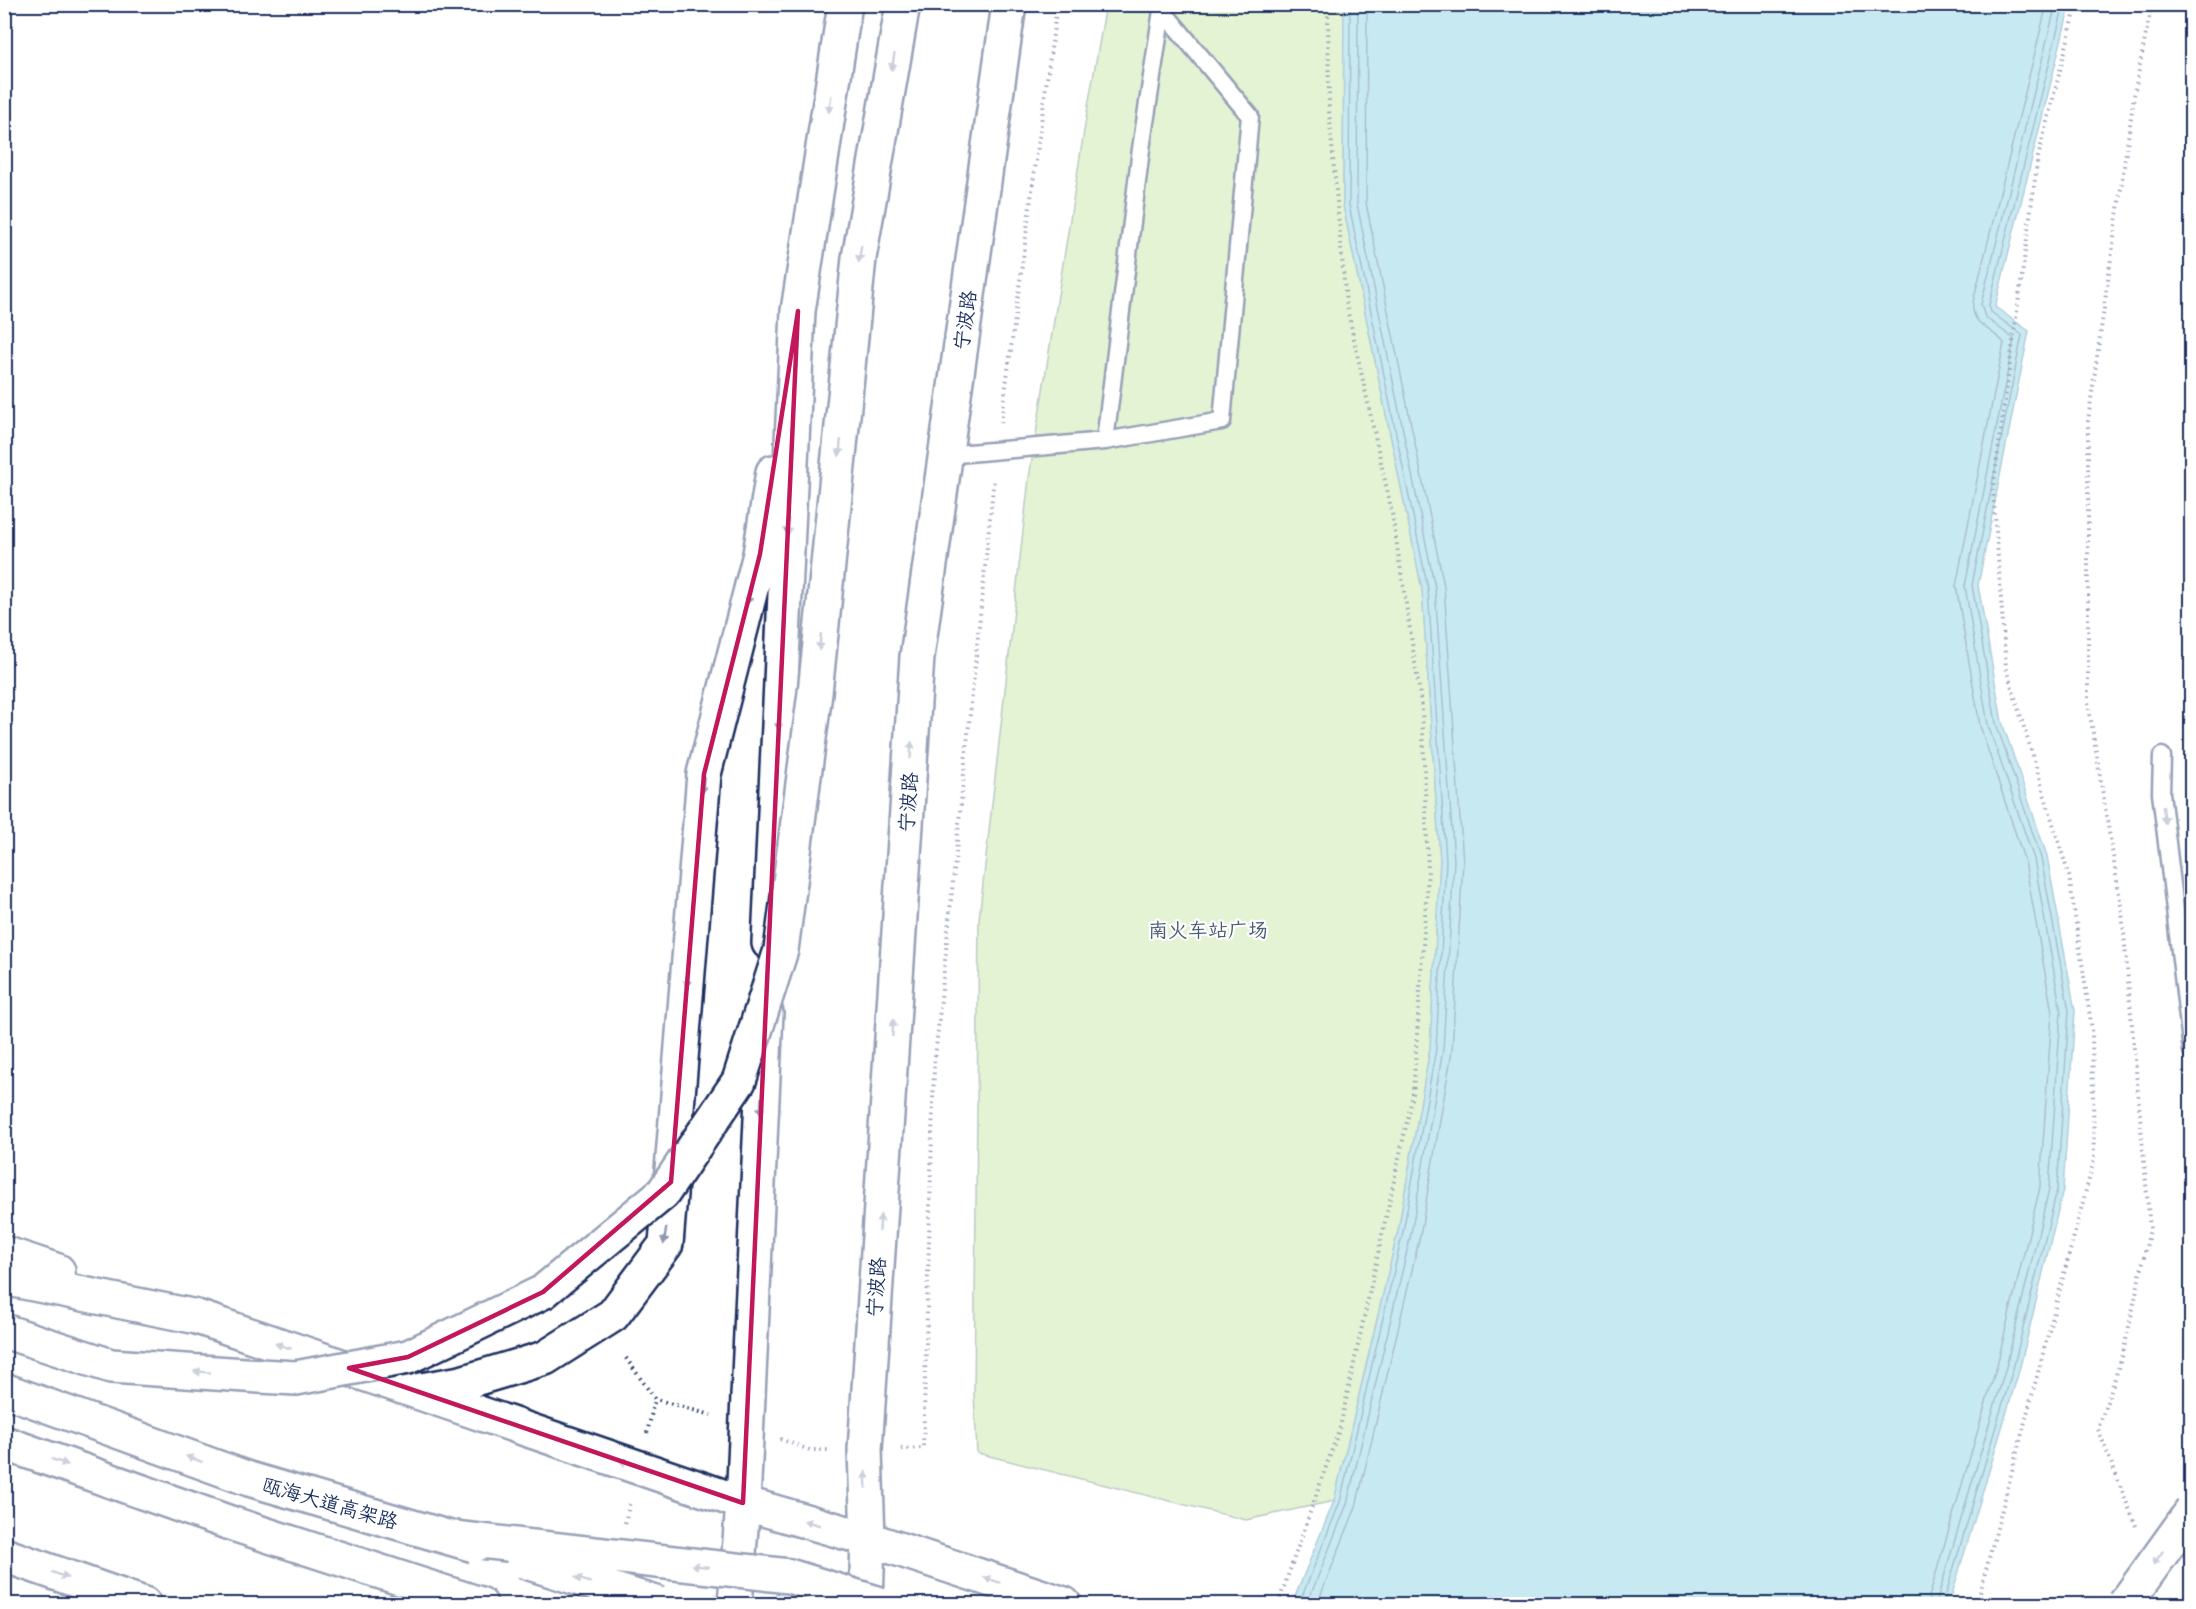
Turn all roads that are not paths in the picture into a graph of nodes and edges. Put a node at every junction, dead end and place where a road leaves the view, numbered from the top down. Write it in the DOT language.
graph roads {
  1 [pos="845,4"];
  2 [pos="903,4"];
  3 [pos="1009,4"];
  4 [pos="1162,7"];
  5 [pos="798,311"];
  6 [pos="1105,441"];
  7 [pos="946,455"];
  8 [pos="2162,756"];
  9 [pos="2192,1051"];
  10 [pos="4,1253"];
  11 [pos="4,1278"];
  12 [pos="197,1317"];
  13 [pos="4,1331"];
  14 [pos="4,1390"];
  15 [pos="416,1390"];
  16 [pos="4,1443"];
  17 [pos="743,1503"];
  18 [pos="2192,1511"];
  19 [pos="233,1524"];
  20 [pos="453,1538"];
  21 [pos="868,1539"];
  22 [pos="4,1555"];
  23 [pos="1056,1602"];
  24 [pos="144,1605"];
  25 [pos="407,1605"];
  26 [pos="480,1605"];
  27 [pos="659,1605"];
  28 [pos="735,1605"];
  29 [pos="866,1605"];
  30 [pos="880,1605"];
  31 [pos="2125,1605"];
  1 -- 5 [label="main road, one-way"];
  2 -- 13 [label="main road, one-way, bridge"];
  3 -- 7 [label="main road, 宁波路"];
  4 -- 6 [label="lane"];
  4 -- 6 [label="lane"];
  5 -- 15 [label="main road, one-way"];
  5 -- 17 [label="main road, one-way"];
  6 -- 7 [label="lane"];
  21 -- 7 [label="main road, 宁波路, one-way"];
  8 -- 9 [label="lane, one-way"];
  10 -- 12 [label="main road"];
  11 -- 12 [label="main road"];
  15 -- 12 [label="main road, one-way"];
  20 -- 14 [label="main road, 瓯海大道高架路, one-way, bridge"];
  17 -- 15 [label="main road, one-way"];
  16 -- 19 [label="main road, one-way"];
  21 -- 17 [label="main road, one-way"];
  17 -- 28 [label="main road"];
  18 -- 31 [label="main road, one-way, bridge"];
  19 -- 25 [label="main road"];
  19 -- 26 [label="main road"];
  27 -- 20 [label="main road, 瓯海大道高架路, one-way, bridge"];
  30 -- 20 [label="main road, one-way, bridge"];
  23 -- 21 [label="main road, one-way"];
  21 -- 29 [label="main road, 宁波路"];
  22 -- 24 [label="main road, one-way"];
}
